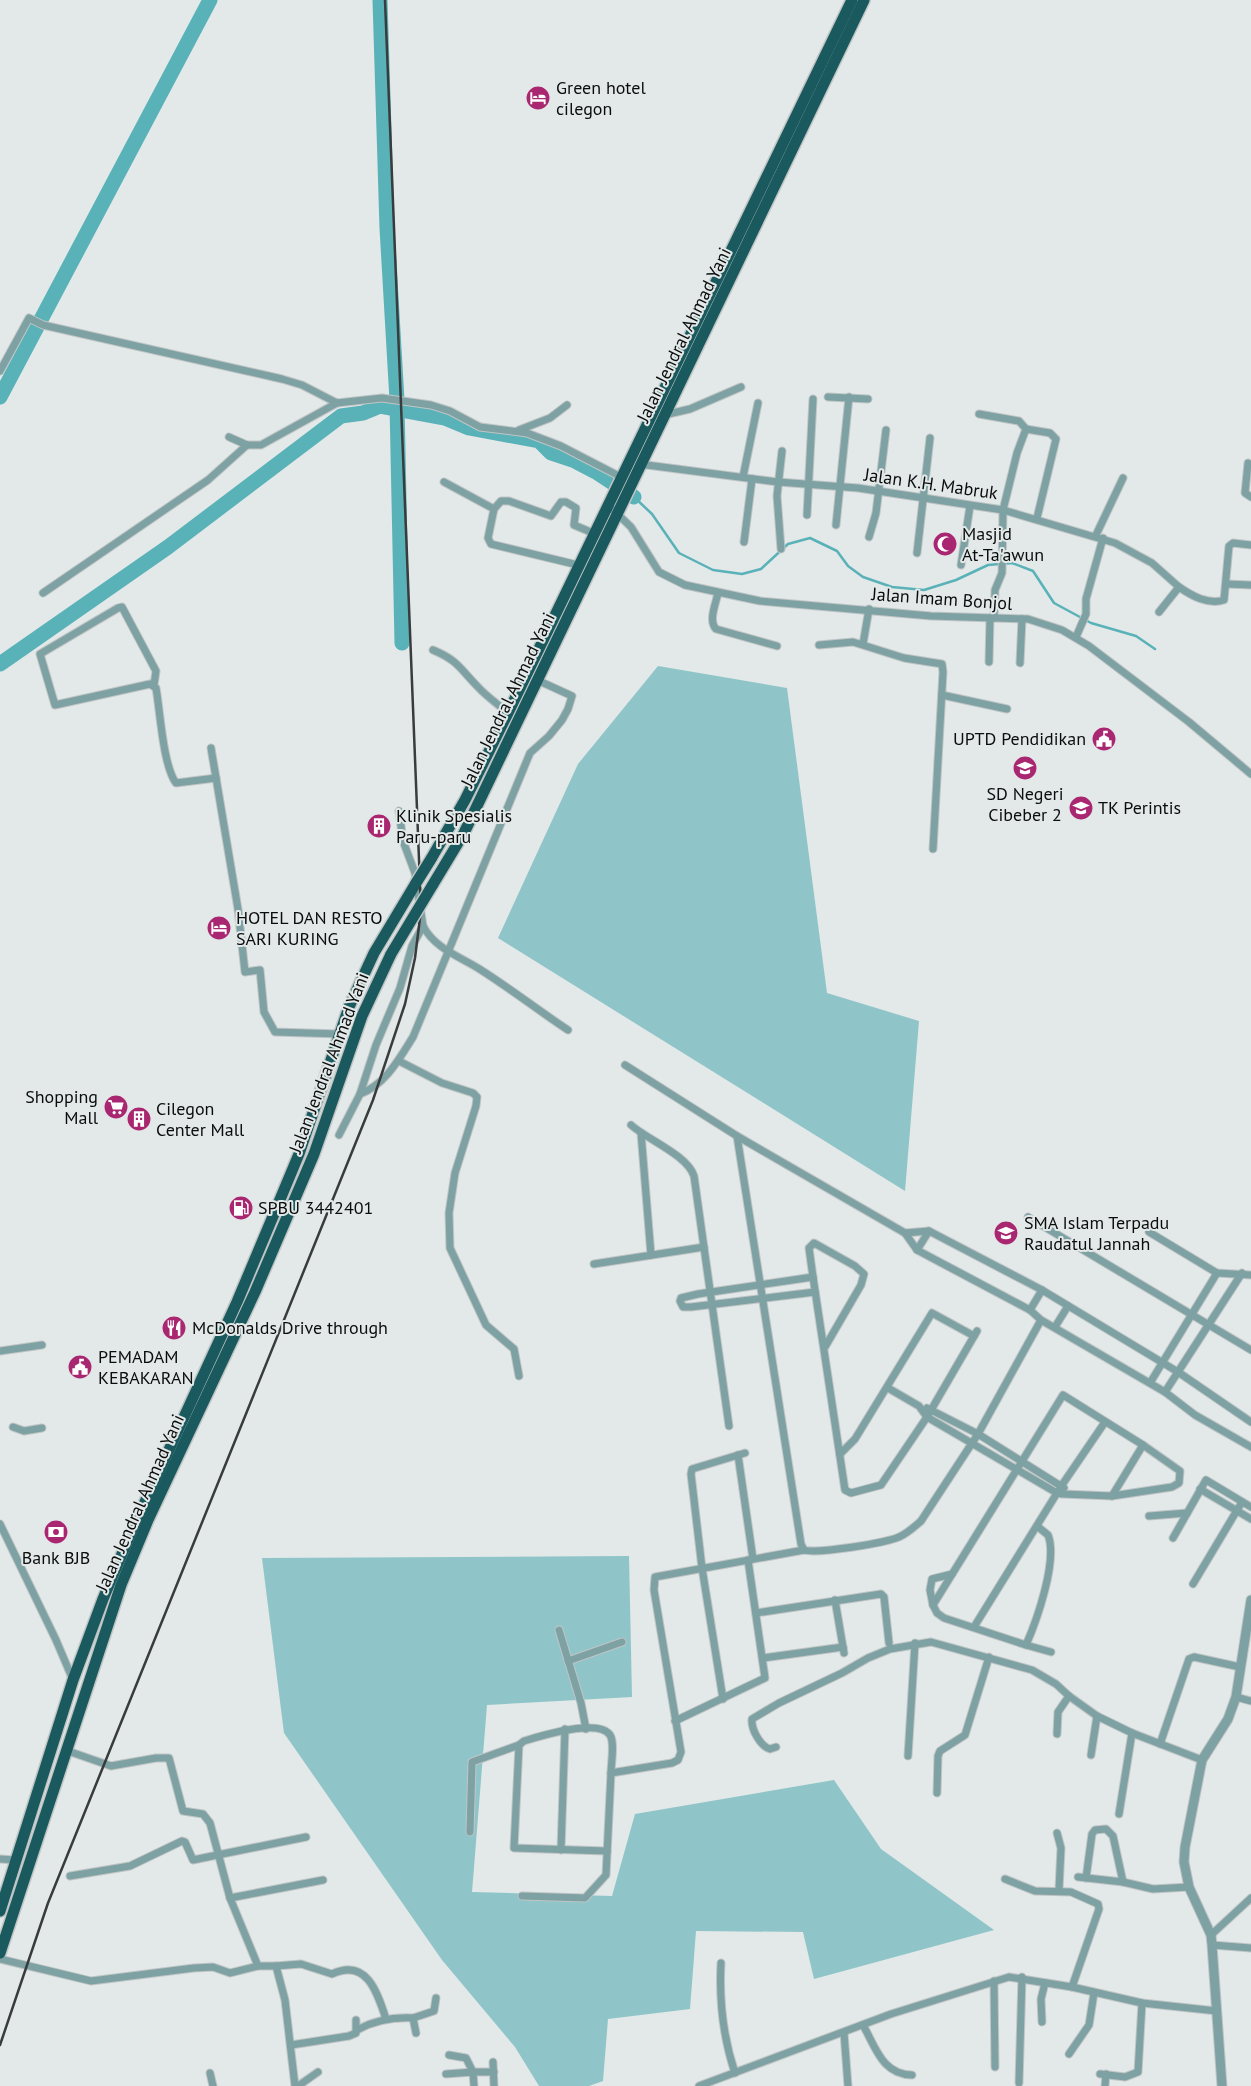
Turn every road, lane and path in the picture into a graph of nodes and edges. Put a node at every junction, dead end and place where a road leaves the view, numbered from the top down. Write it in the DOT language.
graph roads {
  1 [pos="852,0"];
  2 [pos="864,0"];
  3 [pos="0,371"];
  4 [pos="741,387"];
  5 [pos="828,397"];
  6 [pos="849,397"];
  7 [pos="813,399"];
  8 [pos="868,399"];
  9 [pos="337,403"];
  10 [pos="758,403"];
  11 [pos="567,405"];
  12 [pos="979,414"];
  13 [pos="664,415"];
  14 [pos="1026,429"];
  15 [pos="886,430"];
  16 [pos="516,431"];
  17 [pos="229,438"];
  18 [pos="930,438"];
  19 [pos="247,445"];
  20 [pos="782,451"];
  21 [pos="628,461"];
  22 [pos="1248,463"];
  23 [pos="642,464"];
  24 [pos="620,478"];
  25 [pos="743,478"];
  26 [pos="1123,478"];
  27 [pos="752,479"];
  28 [pos="444,482"];
  29 [pos="778,482"];
  30 [pos="810,485"];
  31 [pos="841,487"];
  32 [pos="878,492"];
  33 [pos="1251,497"];
  34 [pos="922,498"];
  35 [pos="607,504"];
  36 [pos="970,506"];
  37 [pos="494,509"];
  38 [pos="1003,510"];
  39 [pos="618,512"];
  40 [pos="807,515"];
  41 [pos="1037,518"];
  42 [pos="836,525"];
  43 [pos="593,533"];
  44 [pos="869,537"];
  45 [pos="1099,537"];
  46 [pos="744,542"];
  47 [pos="1251,545"];
  48 [pos="781,549"];
  49 [pos="917,553"];
  50 [pos="578,565"];
  51 [pos="961,565"];
  52 [pos="1226,584"];
  53 [pos="1251,585"];
  54 [pos="1179,587"];
  55 [pos="43,593"];
  56 [pos="718,593"];
  57 [pos="869,609"];
  58 [pos="1159,612"];
  59 [pos="992,618"];
  60 [pos="1022,619"];
  61 [pos="1076,637"];
  62 [pos="863,644"];
  63 [pos="819,645"];
  64 [pos="777,646"];
  65 [pos="433,650"];
  66 [pos="989,662"];
  67 [pos="1020,664"];
  68 [pos="537,680"];
  69 [pos="154,685"];
  70 [pos="942,695"];
  71 [pos="1007,709"];
  72 [pos="508,713"];
  73 [pos="211,748"];
  74 [pos="1251,774"];
  75 [pos="216,778"];
  76 [pos="399,810"];
  77 [pos="933,849"];
  78 [pos="423,926"];
  79 [pos="447,951"];
  80 [pos="568,1030"];
  81 [pos="340,1034"];
  82 [pos="399,1062"];
  83 [pos="625,1065"];
  84 [pos="360,1094"];
  85 [pos="631,1125"];
  86 [pos="641,1133"];
  87 [pos="339,1135"];
  88 [pos="737,1136"];
  89 [pos="1028,1217"];
  90 [pos="929,1231"];
  91 [pos="1149,1232"];
  92 [pos="905,1233"];
  93 [pos="704,1247"];
  94 [pos="917,1250"];
  95 [pos="652,1255"];
  96 [pos="594,1264"];
  97 [pos="1242,1273"];
  98 [pos="1217,1274"];
  99 [pos="1251,1274"];
  100 [pos="813,1277"];
  101 [pos="760,1284"];
  102 [pos="1042,1290"];
  103 [pos="709,1292"];
  104 [pos="816,1292"];
  105 [pos="762,1298"];
  106 [pos="711,1304"];
  107 [pos="1068,1306"];
  108 [pos="1030,1310"];
  109 [pos="1193,1315"];
  110 [pos="1041,1320"];
  111 [pos="1209,1324"];
  112 [pos="1056,1327"];
  113 [pos="42,1345"];
  114 [pos="825,1347"];
  115 [pos="1251,1350"];
  116 [pos="0,1351"];
  117 [pos="1162,1363"];
  118 [pos="1178,1372"];
  119 [pos="519,1376"];
  120 [pos="1150,1384"];
  121 [pos="888,1388"];
  122 [pos="1165,1392"];
  123 [pos="919,1406"];
  124 [pos="932,1408"];
  125 [pos="927,1417"];
  126 [pos="1105,1422"];
  127 [pos="1251,1422"];
  128 [pos="729,1426"];
  129 [pos="13,1427"];
  130 [pos="42,1428"];
  131 [pos="978,1434"];
  132 [pos="974,1442"];
  133 [pos="1250,1443"];
  134 [pos="1143,1444"];
  135 [pos="840,1454"];
  136 [pos="1024,1462"];
  137 [pos="1019,1470"];
  138 [pos="1062,1486"];
  139 [pos="1200,1489"];
  140 [pos="1057,1493"];
  141 [pos="1069,1494"];
  142 [pos="1112,1496"];
  143 [pos="1242,1502"];
  144 [pos="1251,1507"];
  145 [pos="1237,1510"];
  146 [pos="1187,1513"];
  147 [pos="1150,1516"];
  148 [pos="1251,1519"];
  149 [pos="0,1524"];
  150 [pos="1037,1526"];
  151 [pos="1173,1538"];
  152 [pos="804,1550"];
  153 [pos="750,1560"];
  154 [pos="702,1568"];
  155 [pos="952,1574"];
  156 [pos="1192,1584"];
  157 [pos="835,1600"];
  158 [pos="1251,1600"];
  159 [pos="933,1606"];
  160 [pos="756,1613"];
  161 [pos="974,1627"];
  162 [pos="559,1630"];
  163 [pos="622,1642"];
  164 [pos="889,1643"];
  165 [pos="915,1643"];
  166 [pos="1026,1645"];
  167 [pos="1051,1652"];
  168 [pos="989,1656"];
  169 [pos="764,1658"];
  170 [pos="568,1661"];
  171 [pos="1240,1667"];
  172 [pos="73,1680"];
  173 [pos="1069,1696"];
  174 [pos="1236,1697"];
  175 [pos="723,1699"];
  176 [pos="1251,1702"];
  177 [pos="1098,1716"];
  178 [pos="675,1721"];
  179 [pos="565,1729"];
  180 [pos="586,1729"];
  181 [pos="1132,1733"];
  182 [pos="1057,1734"];
  183 [pos="1160,1744"];
  184 [pos="520,1745"];
  185 [pos="776,1747"];
  186 [pos="65,1750"];
  187 [pos="908,1756"];
  188 [pos="1091,1756"];
  189 [pos="1202,1760"];
  190 [pos="611,1773"];
  191 [pos="937,1793"];
  192 [pos="1119,1814"];
  193 [pos="470,1832"];
  194 [pos="1057,1833"];
  195 [pos="306,1837"];
  196 [pos="560,1850"];
  197 [pos="607,1851"];
  198 [pos="219,1857"];
  199 [pos="0,1859"];
  200 [pos="15,1860"];
  201 [pos="70,1876"];
  202 [pos="1078,1877"];
  203 [pos="1086,1878"];
  204 [pos="1005,1879"];
  205 [pos="322,1880"];
  206 [pos="1124,1882"];
  207 [pos="1189,1887"];
  208 [pos="1059,1890"];
  209 [pos="522,1896"];
  210 [pos="230,1898"];
  211 [pos="1251,1898"];
  212 [pos="0,1911"];
  213 [pos="1211,1935"];
  214 [pos="1212,1945"];
  215 [pos="1251,1948"];
  216 [pos="0,1953"];
  217 [pos="0,1959"];
  218 [pos="721,1963"];
  219 [pos="258,1966"];
  220 [pos="276,1966"];
  221 [pos="1022,1977"];
  222 [pos="994,1981"];
  223 [pos="1045,1983"];
  224 [pos="1072,1987"];
  225 [pos="1094,1993"];
  226 [pos="436,1998"];
  227 [pos="1142,2003"];
  228 [pos="1217,2011"];
  229 [pos="413,2018"];
  230 [pos="386,2019"];
  231 [pos="356,2020"];
  232 [pos="1042,2022"];
  233 [pos="863,2025"];
  234 [pos="357,2030"];
  235 [pos="416,2032"];
  236 [pos="844,2033"];
  237 [pos="291,2045"];
  238 [pos="1069,2054"];
  239 [pos="450,2056"];
  240 [pos="493,2062"];
  241 [pos="995,2067"];
  242 [pos="318,2072"];
  243 [pos="473,2072"];
  244 [pos="494,2072"];
  245 [pos="210,2073"];
  246 [pos="735,2073"];
  247 [pos="446,2074"];
  248 [pos="912,2075"];
  249 [pos="1019,2083"];
  250 [pos="213,2086"];
  251 [pos="296,2086"];
  252 [pos="474,2086"];
  253 [pos="494,2086"];
  254 [pos="699,2086"];
  255 [pos="848,2086"];
  256 [pos="1105,2086"];
  257 [pos="1222,2086"];
  1 -- 21 [label="highway, Jalan Jendral Ahmad Yani"];
  2 -- 13 [label="highway, Jalan Jendral Ahmad Yani"];
  3 -- 9 [label="street"];
  4 -- 13 [label="street"];
  5 -- 6 [label="street"];
  6 -- 8 [label="street"];
  6 -- 31 [label="street"];
  7 -- 30 [label="street"];
  9 -- 16 [label="street"];
  9 -- 19 [label="street"];
  10 -- 25 [label="street"];
  11 -- 16 [label="street"];
  12 -- 14 [label="street"];
  13 -- 23 [label="highway, Jalan Jendral Ahmad Yani"];
  14 -- 38 [label="street"];
  14 -- 41 [label="street"];
  15 -- 32 [label="street"];
  16 -- 24 [label="street"];
  17 -- 19 [label="street"];
  18 -- 34 [label="street"];
  19 -- 55 [label="street"];
  20 -- 29 [label="street"];
  21 -- 23 [label="street, Jalan K.H. Mabruk"];
  21 -- 24 [label="highway, Jalan Jendral Ahmad Yani"];
  22 -- 33 [label="street"];
  23 -- 25 [label="street, Jalan K.H. Mabruk"];
  23 -- 39 [label="highway, Jalan Jendral Ahmad Yani"];
  24 -- 35 [label="highway, Jalan Jendral Ahmad Yani"];
  25 -- 27 [label="street, Jalan K.H. Mabruk"];
  26 -- 45 [label="street"];
  27 -- 29 [label="street, Jalan K.H. Mabruk"];
  27 -- 46 [label="street"];
  28 -- 37 [label="street"];
  29 -- 30 [label="street, Jalan K.H. Mabruk"];
  29 -- 48 [label="street"];
  30 -- 31 [label="street, Jalan K.H. Mabruk"];
  30 -- 40 [label="street"];
  31 -- 32 [label="street, Jalan K.H. Mabruk"];
  31 -- 42 [label="street"];
  32 -- 34 [label="street, Jalan K.H. Mabruk"];
  32 -- 44 [label="street"];
  34 -- 36 [label="street, Jalan K.H. Mabruk"];
  34 -- 49 [label="street"];
  35 -- 39 [label="street, Jalan Imam Bonjol"];
  35 -- 43 [label="highway, Jalan Jendral Ahmad Yani"];
  36 -- 38 [label="street, Jalan K.H. Mabruk"];
  36 -- 51 [label="street"];
  37 -- 43 [label="street"];
  37 -- 50 [label="street"];
  38 -- 41 [label="street, Jalan K.H. Mabruk"];
  38 -- 59 [label="street"];
  39 -- 56 [label="street, Jalan Imam Bonjol"];
  39 -- 68 [label="highway, Jalan Jendral Ahmad Yani"];
  41 -- 45 [label="street, Jalan K.H. Mabruk"];
  43 -- 50 [label="highway, Jalan Jendral Ahmad Yani"];
  45 -- 54 [label="street, Jalan K.H. Mabruk"];
  45 -- 61 [label="street"];
  47 -- 52 [label="street"];
  50 -- 72 [label="highway, Jalan Jendral Ahmad Yani"];
  52 -- 53 [label="street"];
  52 -- 54 [label="street, Jalan K.H. Mabruk"];
  54 -- 58 [label="street"];
  56 -- 57 [label="street, Jalan Imam Bonjol"];
  56 -- 64 [label="street"];
  57 -- 59 [label="street, Jalan Imam Bonjol"];
  57 -- 62 [label="street"];
  59 -- 60 [label="street, Jalan Imam Bonjol"];
  59 -- 66 [label="street"];
  60 -- 61 [label="street, Jalan Imam Bonjol"];
  60 -- 67 [label="street"];
  61 -- 74 [label="street, Jalan Imam Bonjol"];
  62 -- 63 [label="street"];
  62 -- 70 [label="street"];
  65 -- 72 [label="street"];
  68 -- 79 [label="street"];
  68 -- 186 [label="highway, Jalan Jendral Ahmad Yani, bridge"];
  69 -- 69 [label="street"];
  69 -- 75 [label="street"];
  70 -- 71 [label="street"];
  70 -- 77 [label="street"];
  72 -- 81 [label="highway, Jalan Jendral Ahmad Yani, bridge"];
  73 -- 75 [label="street"];
  75 -- 81 [label="street"];
  76 -- 78 [label="street"];
  78 -- 79 [label="street"];
  78 -- 84 [label="street"];
  79 -- 80 [label="street"];
  79 -- 82 [label="street"];
  81 -- 172 [label="highway, Jalan Jendral Ahmad Yani"];
  82 -- 84 [label="street"];
  82 -- 119 [label="street"];
  83 -- 88 [label="street"];
  84 -- 87 [label="street"];
  85 -- 86 [label="street"];
  86 -- 93 [label="street"];
  86 -- 95 [label="street"];
  88 -- 92 [label="street"];
  88 -- 101 [label="street"];
  89 -- 109 [label="street"];
  90 -- 92 [label="street"];
  90 -- 94 [label="street"];
  90 -- 102 [label="street"];
  91 -- 98 [label="street"];
  92 -- 94 [label="street"];
  93 -- 95 [label="street"];
  93 -- 103 [label="street"];
  94 -- 108 [label="street"];
  95 -- 96 [label="street"];
  97 -- 98 [label="street"];
  97 -- 99 [label="street"];
  97 -- 111 [label="street"];
  98 -- 109 [label="street"];
  100 -- 101 [label="street"];
  100 -- 104 [label="street"];
  100 -- 114 [label="street"];
  101 -- 103 [label="street"];
  101 -- 105 [label="street"];
  102 -- 107 [label="street"];
  102 -- 108 [label="street"];
  103 -- 106 [label="street"];
  103 -- 106 [label="street"];
  104 -- 105 [label="street"];
  104 -- 114 [label="street"];
  105 -- 106 [label="street"];
  105 -- 152 [label="street"];
  106 -- 128 [label="street"];
  107 -- 112 [label="street"];
  107 -- 117 [label="street"];
  108 -- 110 [label="street"];
  109 -- 111 [label="street"];
  109 -- 117 [label="street"];
  110 -- 112 [label="street"];
  110 -- 131 [label="street"];
  111 -- 115 [label="street"];
  111 -- 118 [label="street"];
  112 -- 120 [label="street"];
  113 -- 116 [label="street"];
  114 -- 135 [label="street"];
  117 -- 118 [label="street"];
  117 -- 120 [label="street"];
  118 -- 122 [label="street"];
  118 -- 127 [label="street"];
  120 -- 122 [label="street"];
  121 -- 123 [label="street"];
  121 -- 124 [label="street"];
  121 -- 135 [label="street"];
  122 -- 133 [label="street"];
  123 -- 124 [label="street"];
  123 -- 125 [label="street"];
  124 -- 125 [label="street"];
  124 -- 131 [label="street"];
  125 -- 132 [label="street"];
  125 -- 135 [label="street"];
  126 -- 134 [label="street"];
  126 -- 136 [label="street"];
  126 -- 138 [label="street"];
  129 -- 130 [label="street"];
  131 -- 132 [label="street"];
  131 -- 136 [label="street"];
  132 -- 137 [label="street"];
  132 -- 152 [label="street"];
  134 -- 142 [label="street"];
  134 -- 142 [label="street"];
  136 -- 137 [label="street"];
  136 -- 138 [label="street"];
  137 -- 140 [label="street"];
  137 -- 155 [label="street"];
  138 -- 140 [label="street"];
  138 -- 141 [label="street"];
  139 -- 143 [label="street"];
  139 -- 145 [label="street"];
  139 -- 146 [label="street"];
  140 -- 141 [label="street"];
  140 -- 150 [label="street"];
  141 -- 142 [label="street"];
  143 -- 144 [label="street"];
  143 -- 145 [label="street"];
  145 -- 148 [label="street"];
  145 -- 156 [label="street"];
  146 -- 147 [label="street"];
  146 -- 151 [label="street"];
  149 -- 172 [label="street"];
  150 -- 161 [label="street"];
  150 -- 166 [label="street"];
  152 -- 153 [label="street"];
  153 -- 154 [label="street"];
  153 -- 154 [label="street"];
  153 -- 160 [label="street"];
  154 -- 175 [label="street"];
  154 -- 178 [label="street"];
  155 -- 159 [label="street"];
  155 -- 159 [label="street"];
  157 -- 160 [label="street"];
  157 -- 164 [label="street"];
  157 -- 169 [label="street"];
  158 -- 171 [label="street"];
  159 -- 161 [label="street"];
  160 -- 169 [label="street"];
  161 -- 166 [label="street"];
  162 -- 170 [label="street"];
  163 -- 170 [label="street"];
  165 -- 168 [label="street"];
  165 -- 185 [label="street"];
  165 -- 187 [label="street"];
  166 -- 167 [label="street"];
  168 -- 173 [label="street"];
  168 -- 191 [label="street"];
  169 -- 175 [label="street"];
  170 -- 180 [label="street"];
  171 -- 174 [label="street"];
  171 -- 183 [label="street"];
  172 -- 200 [label="highway, Jalan Jendral Ahmad Yani"];
  173 -- 177 [label="street"];
  173 -- 182 [label="street"];
  174 -- 176 [label="street"];
  174 -- 189 [label="street"];
  175 -- 178 [label="street"];
  177 -- 181 [label="street"];
  177 -- 188 [label="street"];
  178 -- 190 [label="street"];
  179 -- 180 [label="street"];
  179 -- 184 [label="street"];
  179 -- 196 [label="street"];
  180 -- 190 [label="street"];
  181 -- 183 [label="street"];
  181 -- 192 [label="street"];
  183 -- 189 [label="street"];
  184 -- 193 [label="street"];
  184 -- 196 [label="street"];
  186 -- 198 [label="street"];
  186 -- 216 [label="highway, Jalan Jendral Ahmad Yani"];
  189 -- 207 [label="street"];
  190 -- 197 [label="street"];
  194 -- 208 [label="street"];
  195 -- 198 [label="street"];
  196 -- 197 [label="street"];
  197 -- 209 [label="street"];
  198 -- 201 [label="street"];
  198 -- 210 [label="street"];
  199 -- 200 [label="street"];
  200 -- 212 [label="highway, Jalan Jendral Ahmad Yani"];
  202 -- 203 [label="street"];
  203 -- 206 [label="street"];
  203 -- 206 [label="street"];
  204 -- 208 [label="street"];
  205 -- 210 [label="street"];
  206 -- 207 [label="street"];
  207 -- 213 [label="street"];
  208 -- 224 [label="street"];
  210 -- 219 [label="street"];
  211 -- 213 [label="street"];
  213 -- 214 [label="street"];
  214 -- 215 [label="street"];
  214 -- 228 [label="street"];
  217 -- 219 [label="street"];
  218 -- 246 [label="street"];
  219 -- 220 [label="street"];
  220 -- 230 [label="street"];
  220 -- 237 [label="street"];
  221 -- 222 [label="street"];
  221 -- 223 [label="street"];
  221 -- 249 [label="street"];
  222 -- 233 [label="street"];
  222 -- 241 [label="street"];
  223 -- 224 [label="street"];
  223 -- 232 [label="street"];
  224 -- 225 [label="street"];
  225 -- 227 [label="street"];
  225 -- 238 [label="street"];
  226 -- 229 [label="street"];
  227 -- 228 [label="street"];
  227 -- 256 [label="street"];
  228 -- 257 [label="street"];
  229 -- 230 [label="street"];
  229 -- 235 [label="street"];
  230 -- 234 [label="street"];
  231 -- 234 [label="street"];
  233 -- 236 [label="street"];
  233 -- 248 [label="street"];
  234 -- 237 [label="street"];
  236 -- 246 [label="street"];
  236 -- 255 [label="street"];
  237 -- 251 [label="street"];
  239 -- 243 [label="street"];
  240 -- 244 [label="street"];
  242 -- 251 [label="street"];
  243 -- 244 [label="street"];
  243 -- 247 [label="street"];
  243 -- 252 [label="street"];
  244 -- 253 [label="street"];
  245 -- 250 [label="street"];
  246 -- 254 [label="street"];
}
